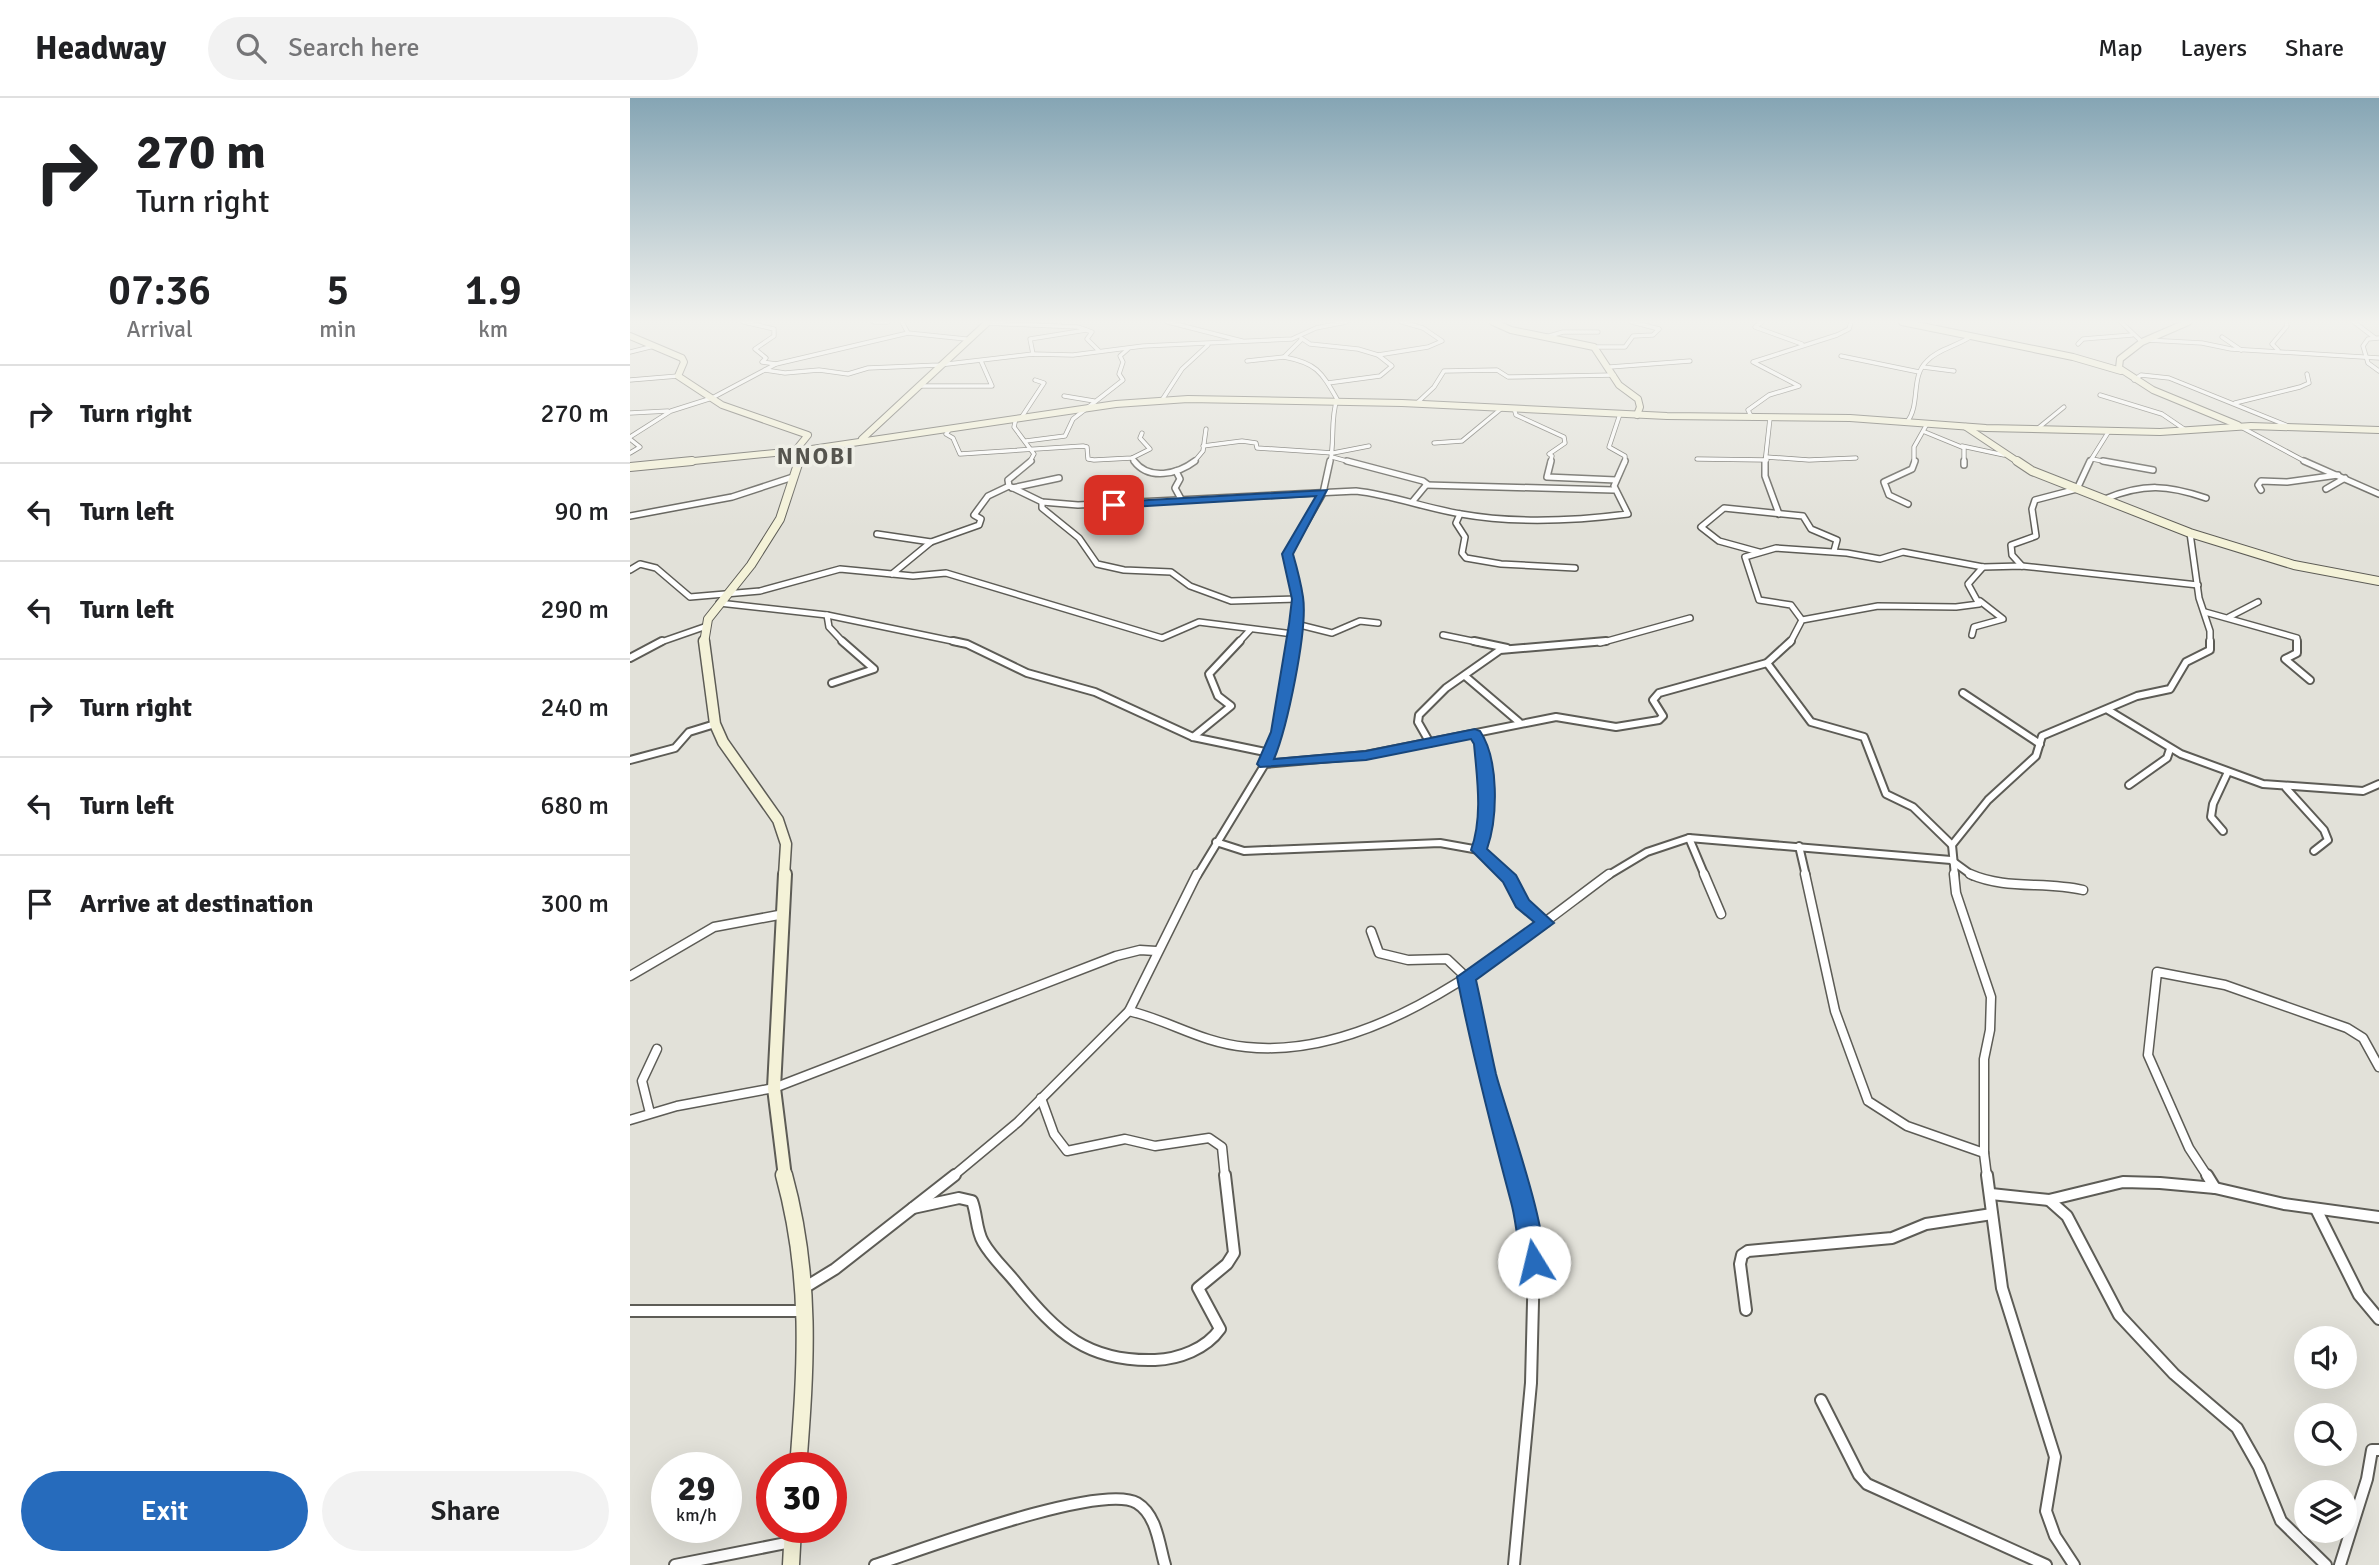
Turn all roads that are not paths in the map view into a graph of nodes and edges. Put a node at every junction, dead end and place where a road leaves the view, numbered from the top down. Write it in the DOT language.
graph roads {
  1 [pos="700,390"];
  2 [pos="726,390"];
  3 [pos="916,390"];
  4 [pos="1038,390"];
  5 [pos="1111,390"];
  6 [pos="1167,390"];
  7 [pos="1331,390"];
  8 [pos="1429,390"];
  9 [pos="1627,390"];
  10 [pos="1787,390"];
  11 [pos="1918,390"];
  12 [pos="2158,390"];
  13 [pos="2203,390"];
  14 [pos="2297,390"];
  15 [pos="2100,395"];
  16 [pos="1063,396"];
  17 [pos="712,398"];
  18 [pos="1162,400"];
  19 [pos="1094,401"];
  20 [pos="1336,401"];
  21 [pos="2235,402"];
  22 [pos="1417,403"];
  23 [pos="2064,407"];
  24 [pos="1087,408"];
  25 [pos="1502,408"];
  26 [pos="1514,408"];
  27 [pos="671,411"];
  28 [pos="630,413"];
  29 [pos="1620,414"];
  30 [pos="1637,415"];
  31 [pos="1018,418"];
  32 [pos="1752,418"];
  33 [pos="1770,418"];
  34 [pos="1907,422"];
  35 [pos="1927,424"];
  36 [pos="1966,427"];
  37 [pos="2241,427"];
  38 [pos="951,428"];
  39 [pos="2293,428"];
  40 [pos="1206,429"];
  41 [pos="2037,429"];
  42 [pos="2379,430"];
  43 [pos="2109,431"];
  44 [pos="2187,431"];
  45 [pos="1925,432"];
  46 [pos="1142,433"];
  47 [pos="869,437"];
  48 [pos="630,438"];
  49 [pos="1026,442"];
  50 [pos="1434,443"];
  51 [pos="1203,446"];
  52 [pos="1369,446"];
  53 [pos="1961,446"];
  54 [pos="1032,447"];
  55 [pos="800,450"];
  56 [pos="630,453"];
  57 [pos="1333,455"];
  58 [pos="2004,455"];
  59 [pos="1132,458"];
  60 [pos="1697,458"];
  61 [pos="1856,458"];
  62 [pos="1767,459"];
  63 [pos="2092,459"];
  64 [pos="630,465"];
  65 [pos="1964,465"];
  66 [pos="2153,470"];
  67 [pos="1176,471"];
  68 [pos="2338,475"];
  69 [pos="793,477"];
  70 [pos="1059,478"];
  71 [pos="2345,478"];
  72 [pos="1616,480"];
  73 [pos="1426,485"];
  74 [pos="1010,487"];
  75 [pos="2077,489"];
  76 [pos="2326,489"];
  77 [pos="2261,490"];
  78 [pos="1614,491"];
  79 [pos="1323,493"];
  80 [pos="2379,493"];
  81 [pos="2206,498"];
  82 [pos="1181,499"];
  83 [pos="2105,499"];
  84 [pos="1413,501"];
  85 [pos="1042,502"];
  86 [pos="1908,503"];
  87 [pos="1460,514"];
  88 [pos="1779,514"];
  89 [pos="630,516"];
  90 [pos="2190,533"];
  91 [pos="877,534"];
  92 [pos="931,542"];
  93 [pos="1833,551"];
  94 [pos="1760,552"];
  95 [pos="2021,566"];
  96 [pos="1983,567"];
  97 [pos="1575,568"];
  98 [pos="630,570"];
  99 [pos="892,574"];
  100 [pos="2379,581"];
  101 [pos="2198,585"];
  102 [pos="722,599"];
  103 [pos="1298,599"];
  104 [pos="1980,601"];
  105 [pos="2258,602"];
  106 [pos="2205,612"];
  107 [pos="827,615"];
  108 [pos="2229,617"];
  109 [pos="1690,618"];
  110 [pos="1802,620"];
  111 [pos="1378,623"];
  112 [pos="1296,624"];
  113 [pos="704,627"];
  114 [pos="1250,630"];
  115 [pos="1293,634"];
  116 [pos="1443,635"];
  117 [pos="1972,635"];
  118 [pos="1509,648"];
  119 [pos="630,658"];
  120 [pos="1767,663"];
  121 [pos="1465,676"];
  122 [pos="2310,680"];
  123 [pos="832,683"];
  124 [pos="1963,693"];
  125 [pos="2108,710"];
  126 [pos="1519,722"];
  127 [pos="715,724"];
  128 [pos="1475,734"];
  129 [pos="1193,737"];
  130 [pos="1430,743"];
  131 [pos="2040,744"];
  132 [pos="2170,749"];
  133 [pos="1270,754"];
  134 [pos="630,760"];
  135 [pos="1265,764"];
  136 [pos="2227,774"];
  137 [pos="2379,784"];
  138 [pos="2129,785"];
  139 [pos="2286,788"];
  140 [pos="2223,831"];
  141 [pos="1689,838"];
  142 [pos="1216,842"];
  143 [pos="1952,845"];
  144 [pos="1799,846"];
  145 [pos="1479,850"];
  146 [pos="2314,850"];
  147 [pos="1951,860"];
  148 [pos="2083,890"];
  149 [pos="784,914"];
  150 [pos="1721,914"];
  151 [pos="1546,923"];
  152 [pos="1371,932"];
  153 [pos="1156,951"];
  154 [pos="630,976"];
  155 [pos="1466,977"];
  156 [pos="1129,1011"];
  157 [pos="657,1049"];
  158 [pos="2379,1067"];
  159 [pos="774,1088"];
  160 [pos="1041,1098"];
  161 [pos="650,1113"];
  162 [pos="630,1121"];
  163 [pos="1984,1153"];
  164 [pos="2215,1188"];
  165 [pos="1991,1194"];
  166 [pos="2049,1199"];
  167 [pos="910,1209"];
  168 [pos="2316,1209"];
  169 [pos="1992,1214"];
  170 [pos="2379,1217"];
  171 [pos="803,1289"];
  172 [pos="1746,1310"];
  173 [pos="630,1311"];
  174 [pos="805,1311"];
  175 [pos="2379,1319"];
  176 [pos="1821,1400"];
  177 [pos="2379,1450"];
  178 [pos="799,1452"];
  179 [pos="761,1543"];
  180 [pos="792,1543"];
  181 [pos="675,1565"];
  182 [pos="791,1565"];
  183 [pos="875,1565"];
  184 [pos="1165,1565"];
  185 [pos="1514,1565"];
  186 [pos="2046,1565"];
  187 [pos="2074,1565"];
  188 [pos="2326,1565"];
  189 [pos="2340,1565"];
  1 -- 17 [label="main road"];
  2 -- 17 [label="street"];
  3 -- 47 [label="main road"];
  4 -- 31 [label="street"];
  5 -- 19 [label="street"];
  6 -- 18 [label="street"];
  7 -- 20 [label="street"];
  8 -- 22 [label="street"];
  9 -- 30 [label="main road"];
  10 -- 32 [label="street"];
  11 -- 34 [label="street"];
  12 -- 37 [label="main road"];
  13 -- 21 [label="street"];
  14 -- 21 [label="street"];
  15 -- 44 [label="street"];
  16 -- 19 [label="street"];
  17 -- 27 [label="street"];
  17 -- 55 [label="main road"];
  18 -- 20 [label="main road"];
  18 -- 24 [label="main road"];
  19 -- 24 [label="street"];
  20 -- 22 [label="main road"];
  20 -- 57 [label="street"];
  21 -- 39 [label="street"];
  22 -- 25 [label="main road"];
  23 -- 41 [label="street"];
  24 -- 31 [label="main road"];
  24 -- 49 [label="street"];
  25 -- 26 [label="main road"];
  25 -- 50 [label="street"];
  26 -- 29 [label="main road"];
  26 -- 72 [label="street"];
  27 -- 28 [label="street"];
  27 -- 48 [label="street"];
  29 -- 30 [label="main road"];
  29 -- 72 [label="street"];
  30 -- 32 [label="main road"];
  31 -- 38 [label="main road"];
  31 -- 49 [label="street"];
  32 -- 33 [label="main road"];
  33 -- 34 [label="main road"];
  33 -- 62 [label="street"];
  34 -- 35 [label="main road"];
  35 -- 36 [label="main road"];
  35 -- 45 [label="street"];
  36 -- 41 [label="main road"];
  36 -- 58 [label="main road"];
  37 -- 39 [label="main road"];
  37 -- 44 [label="main road"];
  37 -- 68 [label="street"];
  38 -- 47 [label="main road"];
  38 -- 54 [label="street"];
  39 -- 42 [label="main road"];
  40 -- 51 [label="street"];
  41 -- 43 [label="main road"];
  43 -- 44 [label="main road"];
  43 -- 63 [label="street"];
  45 -- 53 [label="street"];
  45 -- 86 [label="street"];
  46 -- 59 [label="street"];
  47 -- 55 [label="main road"];
  48 -- 56 [label="street"];
  49 -- 54 [label="street"];
  51 -- 57 [label="street"];
  51 -- 67 [label="street"];
  52 -- 57 [label="street"];
  53 -- 58 [label="street"];
  53 -- 65 [label="street"];
  54 -- 59 [label="street"];
  54 -- 74 [label="street"];
  55 -- 64 [label="main road"];
  55 -- 69 [label="main road"];
  57 -- 73 [label="street"];
  57 -- 79 [label="street"];
  58 -- 75 [label="main road"];
  59 -- 67 [label="street"];
  60 -- 62 [label="street"];
  61 -- 62 [label="street"];
  62 -- 88 [label="street"];
  63 -- 66 [label="street"];
  63 -- 75 [label="street"];
  67 -- 82 [label="street"];
  68 -- 71 [label="street"];
  68 -- 77 [label="street"];
  69 -- 89 [label="street"];
  69 -- 102 [label="main road"];
  70 -- 74 [label="street"];
  71 -- 76 [label="street"];
  71 -- 80 [label="street"];
  72 -- 78 [label="street"];
  73 -- 78 [label="street"];
  73 -- 84 [label="street"];
  74 -- 85 [label="street"];
  74 -- 92 [label="street"];
  75 -- 83 [label="main road"];
  75 -- 95 [label="street"];
  78 -- 87 [label="street"];
  79 -- 82 [label="street"];
  79 -- 84 [label="street"];
  79 -- 103 [label="street"];
  81 -- 83 [label="street"];
  82 -- 85 [label="street"];
  83 -- 90 [label="main road"];
  84 -- 87 [label="street"];
  85 -- 103 [label="street"];
  87 -- 97 [label="street"];
  88 -- 93 [label="street"];
  88 -- 94 [label="street"];
  90 -- 100 [label="main road"];
  90 -- 101 [label="street"];
  91 -- 92 [label="street"];
  92 -- 99 [label="street"];
  93 -- 94 [label="street"];
  93 -- 96 [label="street"];
  94 -- 110 [label="street"];
  95 -- 96 [label="street"];
  95 -- 101 [label="street"];
  96 -- 104 [label="street"];
  98 -- 102 [label="street"];
  99 -- 102 [label="street"];
  99 -- 114 [label="street"];
  101 -- 106 [label="street"];
  102 -- 107 [label="street"];
  102 -- 113 [label="main road"];
  103 -- 112 [label="street"];
  104 -- 110 [label="street"];
  104 -- 117 [label="street"];
  105 -- 108 [label="street"];
  106 -- 108 [label="street"];
  106 -- 125 [label="street"];
  107 -- 123 [label="street"];
  107 -- 129 [label="street"];
  108 -- 122 [label="street"];
  109 -- 118 [label="street"];
  110 -- 120 [label="street"];
  111 -- 112 [label="street"];
  112 -- 115 [label="street"];
  113 -- 119 [label="street"];
  113 -- 127 [label="main road"];
  114 -- 115 [label="street"];
  114 -- 129 [label="street"];
  115 -- 133 [label="street"];
  116 -- 118 [label="street"];
  118 -- 121 [label="street"];
  120 -- 126 [label="street"];
  120 -- 143 [label="street"];
  121 -- 126 [label="street"];
  121 -- 130 [label="street"];
  124 -- 131 [label="street"];
  125 -- 131 [label="street"];
  125 -- 132 [label="street"];
  126 -- 128 [label="street"];
  127 -- 134 [label="street"];
  127 -- 149 [label="main road"];
  128 -- 130 [label="street"];
  128 -- 145 [label="street"];
  129 -- 133 [label="street"];
  130 -- 135 [label="street"];
  131 -- 143 [label="street"];
  132 -- 136 [label="street"];
  132 -- 138 [label="street"];
  133 -- 135 [label="street"];
  135 -- 142 [label="street"];
  136 -- 139 [label="street"];
  136 -- 140 [label="street"];
  137 -- 139 [label="street"];
  139 -- 146 [label="street"];
  141 -- 144 [label="street"];
  141 -- 150 [label="street"];
  141 -- 151 [label="street"];
  142 -- 145 [label="street"];
  142 -- 153 [label="street"];
  143 -- 147 [label="street"];
  144 -- 147 [label="street"];
  144 -- 163 [label="street"];
  145 -- 151 [label="street"];
  147 -- 148 [label="street"];
  147 -- 163 [label="street"];
  149 -- 154 [label="street"];
  149 -- 159 [label="main road"];
  151 -- 155 [label="street"];
  152 -- 155 [label="street"];
  153 -- 156 [label="street"];
  153 -- 159 [label="street"];
  155 -- 156 [label="street"];
  155 -- 185 [label="street"];
  156 -- 160 [label="street"];
  157 -- 161 [label="street"];
  158 -- 164 [label="street"];
  159 -- 161 [label="street"];
  159 -- 171 [label="main road"];
  160 -- 167 [label="street"];
  160 -- 167 [label="street"];
  161 -- 162 [label="street"];
  163 -- 165 [label="street"];
  164 -- 166 [label="street"];
  164 -- 168 [label="street"];
  165 -- 166 [label="street"];
  165 -- 169 [label="street"];
  166 -- 188 [label="street"];
  167 -- 171 [label="street"];
  168 -- 170 [label="street"];
  168 -- 175 [label="street"];
  169 -- 172 [label="street"];
  169 -- 187 [label="street"];
  171 -- 174 [label="main road"];
  173 -- 174 [label="street"];
  174 -- 178 [label="main road"];
  176 -- 186 [label="street"];
  177 -- 189 [label="street"];
  179 -- 181 [label="street"];
  180 -- 182 [label="main road"];
  183 -- 184 [label="street"];
}
